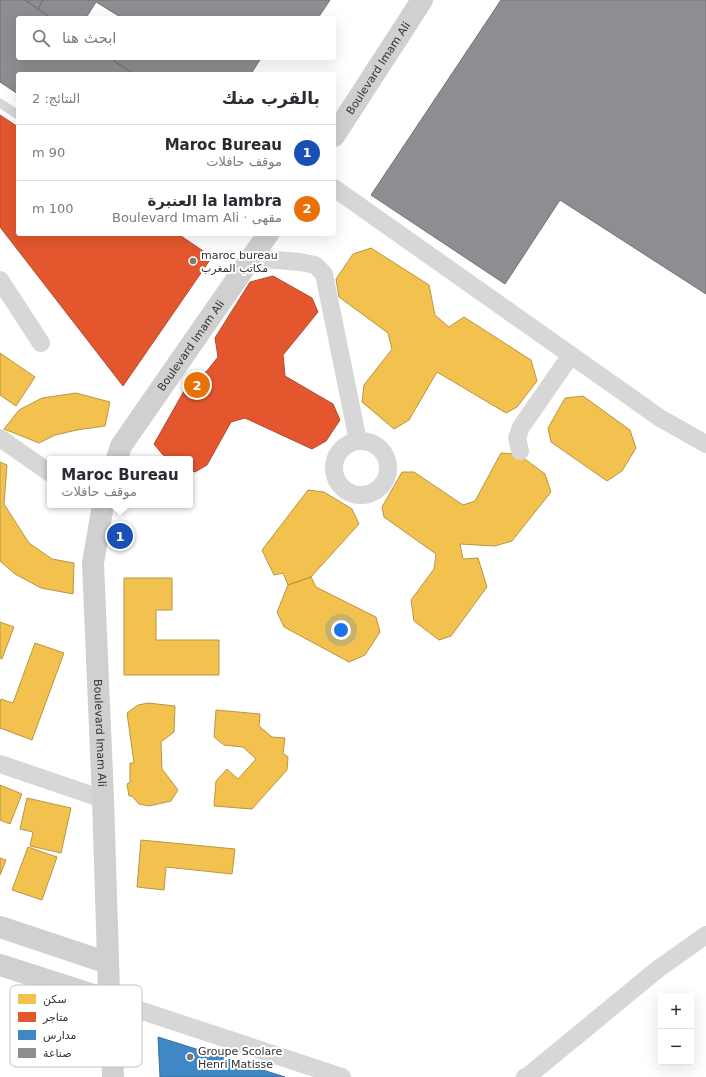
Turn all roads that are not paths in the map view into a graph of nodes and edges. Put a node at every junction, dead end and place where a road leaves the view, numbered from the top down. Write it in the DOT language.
graph roads {
  1 [pos="422,0"];
  2 [pos="0,103"];
  3 [pos="16,114"];
  4 [pos="336,133"];
  5 [pos="336,189"];
  6 [pos="267,236"];
  7 [pos="252,258"];
  8 [pos="0,280"];
  9 [pos="41,344"];
  10 [pos="571,355"];
  11 [pos="0,438"];
  12 [pos="358,441"];
  13 [pos="706,444"];
  14 [pos="520,451"];
  15 [pos="118,456"];
  16 [pos="47,471"];
  17 [pos="100,508"];
  18 [pos="0,764"];
  19 [pos="103,799"];
  20 [pos="0,927"];
  21 [pos="706,935"];
  22 [pos="108,963"];
  23 [pos="0,965"];
  24 [pos="62,985"];
  25 [pos="109,985"];
  26 [pos="142,1011"];
  27 [pos="112,1067"];
  28 [pos="113,1077"];
  29 [pos="342,1077"];
  30 [pos="525,1077"];
  1 -- 4 [label="street, Boulevard Imam Ali"];
  2 -- 3 [label="lane"];
  5 -- 10 [label="street"];
  6 -- 7 [label="street, Boulevard Imam Ali"];
  7 -- 12 [label="street"];
  7 -- 15 [label="street, Boulevard Imam Ali"];
  8 -- 9 [label="street"];
  10 -- 13 [label="street"];
  10 -- 14 [label="street"];
  11 -- 16 [label="street"];
  17 -- 19 [label="street, Boulevard Imam Ali"];
  18 -- 19 [label="street"];
  19 -- 22 [label="street, Boulevard Imam Ali"];
  20 -- 22 [label="street"];
  21 -- 30 [label="street"];
  22 -- 25 [label="street, Boulevard Imam Ali"];
  23 -- 24 [label="street"];
  26 -- 29 [label="street"];
  27 -- 28 [label="street, Boulevard Imam Ali"];
}
